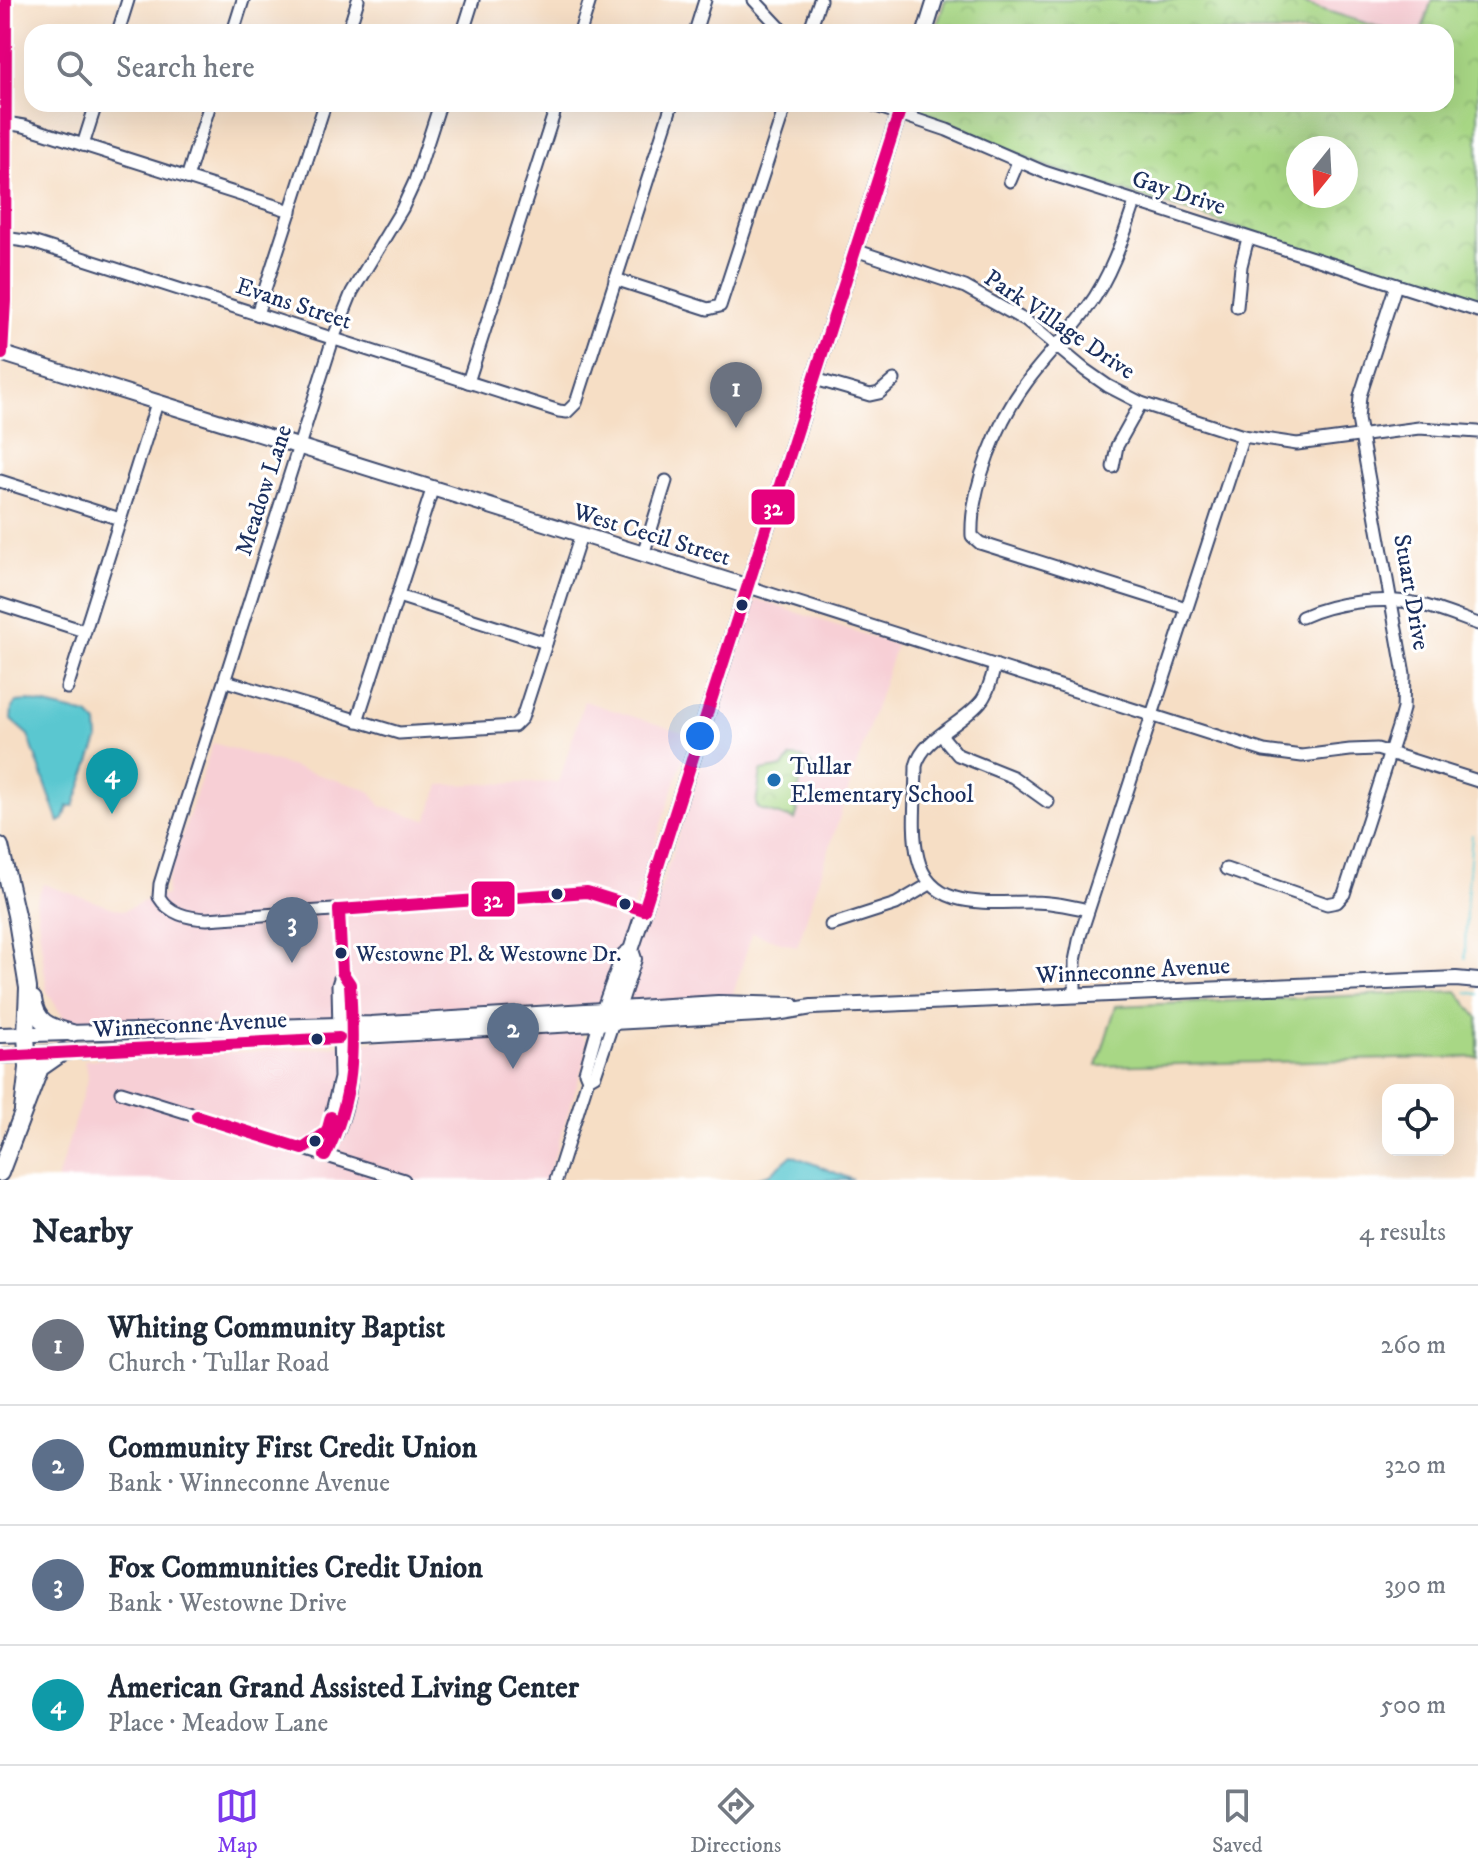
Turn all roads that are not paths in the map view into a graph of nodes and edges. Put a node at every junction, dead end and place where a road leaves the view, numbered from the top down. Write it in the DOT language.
graph roads {
  1 [pos="6,0"];
  2 [pos="128,0"];
  3 [pos="243,0"];
  4 [pos="358,0"];
  5 [pos="473,0"];
  6 [pos="590,0"];
  7 [pos="705,0"];
  8 [pos="754,0"];
  9 [pos="820,0"];
  10 [pos="935,0"];
  11 [pos="120,24"];
  12 [pos="236,24"];
  13 [pos="350,24"];
  14 [pos="466,24"];
  15 [pos="582,24"];
  16 [pos="698,24"];
  17 [pos="776,24"];
  18 [pos="812,24"];
  19 [pos="928,24"];
  20 [pos="93,112"];
  21 [pos="208,112"];
  22 [pos="322,112"];
  23 [pos="437,112"];
  24 [pos="554,112"];
  25 [pos="669,112"];
  26 [pos="783,112"];
  27 [pos="900,112"];
  28 [pos="908,112"];
  29 [pos="6,123"];
  30 [pos="83,145"];
  31 [pos="1018,162"];
  32 [pos="187,178"];
  33 [pos="1010,181"];
  34 [pos="1135,202"];
  35 [pos="291,211"];
  36 [pos="4,238"];
  37 [pos="1248,238"];
  38 [pos="855,250"];
  39 [pos="615,279"];
  40 [pos="1396,285"];
  41 [pos="1237,307"];
  42 [pos="1478,311"];
  43 [pos="257,314"];
  44 [pos="333,339"];
  45 [pos="1056,347"];
  46 [pos="1,354"];
  47 [pos="815,379"];
  48 [pos="894,380"];
  49 [pos="468,382"];
  50 [pos="157,403"];
  51 [pos="1141,403"];
  52 [pos="1478,432"];
  53 [pos="1361,435"];
  54 [pos="1243,436"];
  55 [pos="300,448"];
  56 [pos="1113,467"];
  57 [pos="0,481"];
  58 [pos="666,481"];
  59 [pos="432,490"];
  60 [pos="120,519"];
  61 [pos="581,535"];
  62 [pos="643,555"];
  63 [pos="749,587"];
  64 [pos="398,596"];
  65 [pos="1392,601"];
  66 [pos="0,604"];
  67 [pos="1186,608"];
  68 [pos="1302,617"];
  69 [pos="1478,624"];
  70 [pos="84,631"];
  71 [pos="546,643"];
  72 [pos="995,665"];
  73 [pos="226,681"];
  74 [pos="67,688"];
  75 [pos="1152,716"];
  76 [pos="357,721"];
  77 [pos="942,736"];
  78 [pos="1390,753"];
  79 [pos="1478,781"];
  80 [pos="1048,802"];
  81 [pos="0,846"];
  82 [pos="1226,869"];
  83 [pos="930,884"];
  84 [pos="339,910"];
  85 [pos="644,910"];
  86 [pos="1088,910"];
  87 [pos="831,925"];
  88 [pos="1478,972"];
  89 [pos="1456,979"];
  90 [pos="1478,981"];
  91 [pos="28,988"];
  92 [pos="1075,995"];
  93 [pos="609,1016"];
  94 [pos="345,1031"];
  95 [pos="72,1033"];
  96 [pos="0,1035"];
  97 [pos="26,1035"];
  98 [pos="63,1052"];
  99 [pos="27,1055"];
  100 [pos="0,1056"];
  101 [pos="121,1092"];
  102 [pos="23,1110"];
  103 [pos="325,1156"];
  104 [pos="0,1173"];
  105 [pos="404,1180"];
  106 [pos="556,1180"];
  1 -- 29 [label="street"];
  2 -- 11 [label="street"];
  3 -- 12 [label="street"];
  4 -- 13 [label="street"];
  5 -- 14 [label="street"];
  6 -- 15 [label="street"];
  7 -- 16 [label="street"];
  8 -- 17 [label="street"];
  9 -- 18 [label="street"];
  10 -- 19 [label="main road"];
  20 -- 30 [label="street"];
  21 -- 32 [label="street"];
  22 -- 35 [label="street"];
  23 -- 44 [label="street, Meadow Lane"];
  24 -- 49 [label="street"];
  25 -- 39 [label="street"];
  26 -- 39 [label="street"];
  27 -- 38 [label="main road"];
  28 -- 31 [label="street, Gay Drive"];
  29 -- 30 [label="street"];
  29 -- 36 [label="street"];
  30 -- 32 [label="street"];
  31 -- 33 [label="street"];
  31 -- 34 [label="street, Gay Drive"];
  32 -- 35 [label="street"];
  34 -- 37 [label="street, Gay Drive"];
  34 -- 45 [label="street"];
  35 -- 43 [label="street"];
  36 -- 43 [label="street, Evans Street"];
  36 -- 46 [label="street"];
  37 -- 40 [label="street, Gay Drive"];
  37 -- 41 [label="street"];
  38 -- 45 [label="street, Park Village Drive"];
  38 -- 47 [label="main road"];
  39 -- 49 [label="street, Evans Street"];
  40 -- 42 [label="street, Gay Drive"];
  40 -- 53 [label="street, Stuart Drive"];
  43 -- 44 [label="street, Evans Street"];
  44 -- 49 [label="street, Evans Street"];
  44 -- 55 [label="street, Meadow Lane"];
  45 -- 51 [label="street, Park Village Drive"];
  45 -- 67 [label="street"];
  46 -- 50 [label="main road, West Cecil Street"];
  47 -- 48 [label="street"];
  47 -- 63 [label="main road"];
  50 -- 55 [label="main road, West Cecil Street"];
  50 -- 60 [label="street"];
  51 -- 54 [label="street, Park Village Drive"];
  51 -- 56 [label="street"];
  52 -- 53 [label="street, Park Village Drive"];
  53 -- 54 [label="street, Park Village Drive"];
  53 -- 65 [label="street, Stuart Drive"];
  54 -- 67 [label="street"];
  55 -- 59 [label="main road, West Cecil Street"];
  55 -- 73 [label="street, Meadow Lane"];
  57 -- 60 [label="street"];
  58 -- 62 [label="street"];
  59 -- 61 [label="main road, West Cecil Street"];
  59 -- 64 [label="street"];
  60 -- 70 [label="street"];
  61 -- 62 [label="main road, West Cecil Street"];
  61 -- 71 [label="street"];
  62 -- 63 [label="main road, West Cecil Street"];
  63 -- 72 [label="street, West Cecil Street"];
  63 -- 85 [label="main road"];
  64 -- 71 [label="street"];
  64 -- 76 [label="street"];
  65 -- 68 [label="street"];
  65 -- 69 [label="street"];
  65 -- 78 [label="street, Stuart Drive"];
  66 -- 70 [label="street"];
  67 -- 75 [label="street"];
  70 -- 74 [label="street"];
  71 -- 76 [label="street"];
  72 -- 75 [label="street, West Cecil Street"];
  72 -- 77 [label="street"];
  73 -- 76 [label="street"];
  73 -- 84 [label="street, Meadow Lane"];
  75 -- 78 [label="street, West Cecil Street"];
  75 -- 86 [label="street"];
  77 -- 80 [label="street"];
  77 -- 83 [label="street"];
  78 -- 79 [label="street, West Cecil Street"];
  78 -- 82 [label="street, Stuart Drive"];
  81 -- 91 [label="highway"];
  83 -- 86 [label="street"];
  83 -- 87 [label="street"];
  84 -- 85 [label="street"];
  84 -- 94 [label="street"];
  85 -- 93 [label="main road"];
  86 -- 92 [label="street"];
  88 -- 89 [label="main road, Winneconne Avenue"];
  89 -- 90 [label="main road, Winneconne Avenue"];
  89 -- 92 [label="main road, Winneconne Avenue"];
  91 -- 95 [label="highway"];
  91 -- 97 [label="highway"];
  92 -- 93 [label="main road, Winneconne Avenue"];
  93 -- 94 [label="main road, Winneconne Avenue"];
  93 -- 106 [label="street"];
  94 -- 95 [label="main road, Winneconne Avenue"];
  94 -- 98 [label="main road, Winneconne Avenue"];
  94 -- 103 [label="street"];
  95 -- 97 [label="main road, Winneconne Avenue"];
  96 -- 97 [label="main road, Winneconne Avenue"];
  97 -- 99 [label="highway"];
  98 -- 99 [label="main road, Winneconne Avenue"];
  98 -- 102 [label="highway"];
  99 -- 100 [label="main road, Winneconne Avenue"];
  99 -- 102 [label="highway"];
  101 -- 103 [label="street"];
  102 -- 104 [label="highway"];
  103 -- 105 [label="street"];
}
